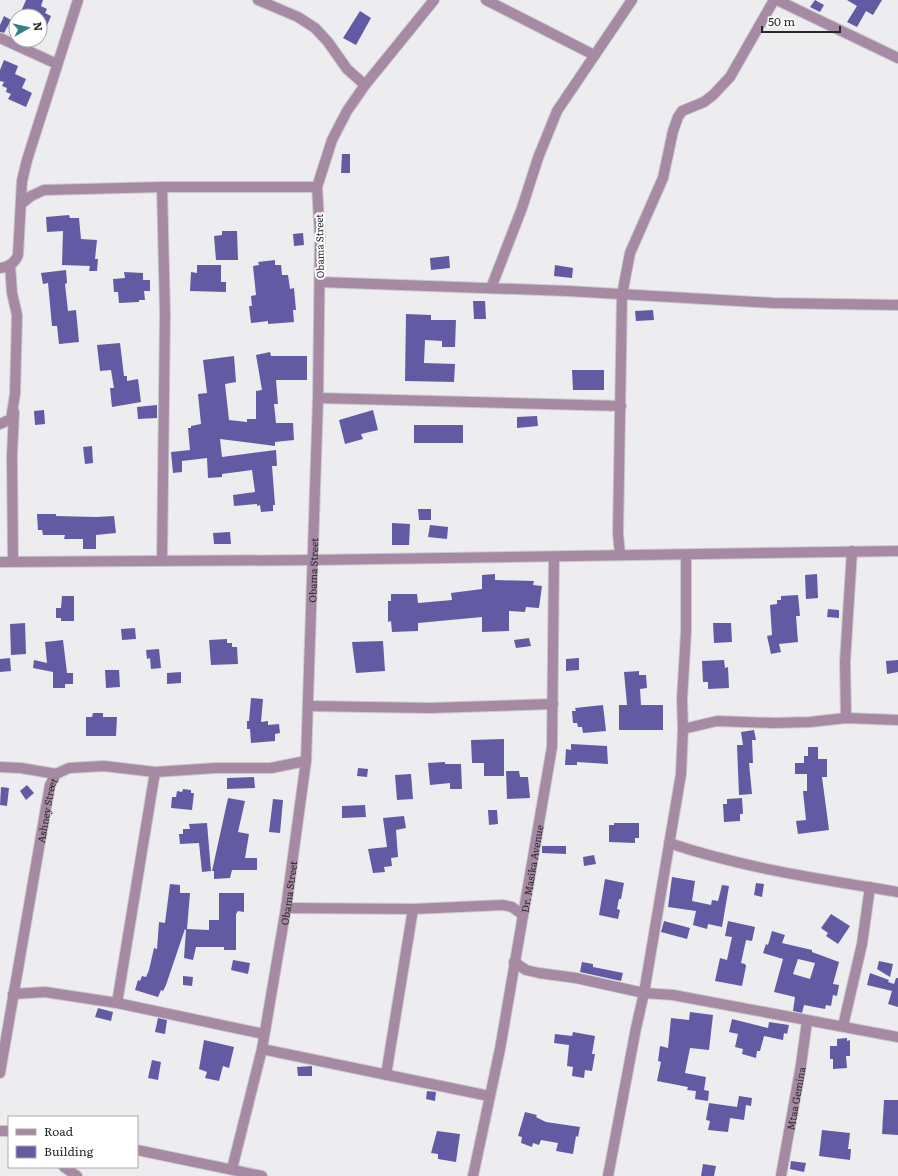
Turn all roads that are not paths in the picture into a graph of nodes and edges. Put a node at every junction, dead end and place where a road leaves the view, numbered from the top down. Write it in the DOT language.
graph roads {
  1 [pos="78,0"];
  2 [pos="258,0"];
  3 [pos="434,0"];
  4 [pos="486,0"];
  5 [pos="632,0"];
  6 [pos="775,0"];
  7 [pos="1,40"];
  8 [pos="594,56"];
  9 [pos="898,58"];
  10 [pos="57,64"];
  11 [pos="365,85"];
  12 [pos="162,187"];
  13 [pos="317,187"];
  14 [pos="21,204"];
  15 [pos="5,266"];
  16 [pos="320,282"];
  17 [pos="491,288"];
  18 [pos="622,295"];
  19 [pos="898,305"];
  20 [pos="318,398"];
  21 [pos="621,406"];
  22 [pos="14,410"];
  23 [pos="0,424"];
  24 [pos="852,551"];
  25 [pos="898,551"];
  26 [pos="620,554"];
  27 [pos="686,555"];
  28 [pos="554,557"];
  29 [pos="313,560"];
  30 [pos="162,561"];
  31 [pos="0,562"];
  32 [pos="13,562"];
  33 [pos="553,704"];
  34 [pos="309,706"];
  35 [pos="846,718"];
  36 [pos="898,720"];
  37 [pos="683,729"];
  38 [pos="306,761"];
  39 [pos="0,767"];
  40 [pos="155,772"];
  41 [pos="56,774"];
  42 [pos="669,843"];
  43 [pos="870,887"];
  44 [pos="898,892"];
  45 [pos="286,908"];
  46 [pos="413,909"];
  47 [pos="523,915"];
  48 [pos="514,962"];
  49 [pos="644,993"];
  50 [pos="13,994"];
  51 [pos="117,1003"];
  52 [pos="806,1021"];
  53 [pos="843,1026"];
  54 [pos="264,1034"];
  55 [pos="898,1038"];
  56 [pos="262,1049"];
  57 [pos="0,1073"];
  58 [pos="386,1075"];
  59 [pos="489,1096"];
  60 [pos="138,1150"];
  61 [pos="65,1168"];
  62 [pos="232,1169"];
  63 [pos="77,1176"];
  64 [pos="262,1176"];
  65 [pos="472,1176"];
  66 [pos="608,1176"];
  67 [pos="781,1176"];
  1 -- 10 [label="street"];
  2 -- 11 [label="street"];
  3 -- 11 [label="street, Obama Street"];
  4 -- 8 [label="street"];
  5 -- 8 [label="street"];
  6 -- 9 [label="street"];
  6 -- 18 [label="street"];
  7 -- 10 [label="street"];
  8 -- 17 [label="street"];
  10 -- 14 [label="street"];
  11 -- 13 [label="street, Obama Street"];
  12 -- 13 [label="street"];
  12 -- 14 [label="street"];
  12 -- 30 [label="street"];
  13 -- 16 [label="street, Obama Street"];
  14 -- 15 [label="street"];
  15 -- 22 [label="street"];
  16 -- 17 [label="street"];
  16 -- 20 [label="street, Obama Street"];
  17 -- 18 [label="street"];
  18 -- 19 [label="street"];
  18 -- 21 [label="street"];
  20 -- 21 [label="street"];
  20 -- 29 [label="street, Obama Street"];
  21 -- 26 [label="street"];
  22 -- 23 [label="street"];
  22 -- 32 [label="street"];
  24 -- 25 [label="street"];
  24 -- 27 [label="street"];
  24 -- 35 [label="street"];
  26 -- 27 [label="street"];
  26 -- 28 [label="street"];
  27 -- 37 [label="street"];
  28 -- 29 [label="street"];
  28 -- 33 [label="street, Dr. Masika Avenue"];
  29 -- 30 [label="street"];
  29 -- 34 [label="street, Obama Street"];
  30 -- 32 [label="street"];
  31 -- 32 [label="street"];
  33 -- 34 [label="street"];
  33 -- 47 [label="street, Dr. Masika Avenue"];
  34 -- 38 [label="street, Obama Street"];
  35 -- 36 [label="street"];
  35 -- 37 [label="street"];
  37 -- 42 [label="street"];
  38 -- 40 [label="street, Ashney Street"];
  38 -- 45 [label="street, Obama Street"];
  39 -- 41 [label="street"];
  40 -- 41 [label="street, Ashney Street"];
  40 -- 51 [label="street"];
  41 -- 50 [label="street, Ashney Street"];
  42 -- 43 [label="street"];
  42 -- 49 [label="street"];
  43 -- 44 [label="street"];
  43 -- 53 [label="street"];
  45 -- 46 [label="street"];
  45 -- 54 [label="street, Obama Street"];
  46 -- 47 [label="street"];
  46 -- 58 [label="street"];
  47 -- 48 [label="street, Dr. Masika Avenue"];
  48 -- 49 [label="street"];
  48 -- 59 [label="street, Dr. Masika Avenue"];
  49 -- 52 [label="street"];
  49 -- 66 [label="street"];
  50 -- 51 [label="street"];
  50 -- 57 [label="street, Ashney Street"];
  51 -- 54 [label="street"];
  52 -- 53 [label="street"];
  52 -- 67 [label="street, Mtaa Gemina"];
  53 -- 55 [label="street"];
  54 -- 56 [label="street, Obama Street"];
  56 -- 58 [label="street"];
  56 -- 62 [label="street, Obama Street"];
  58 -- 59 [label="street"];
  59 -- 65 [label="street, Dr. Masika Avenue"];
  60 -- 62 [label="street"];
  61 -- 63 [label="street"];
  62 -- 64 [label="street"];
}
